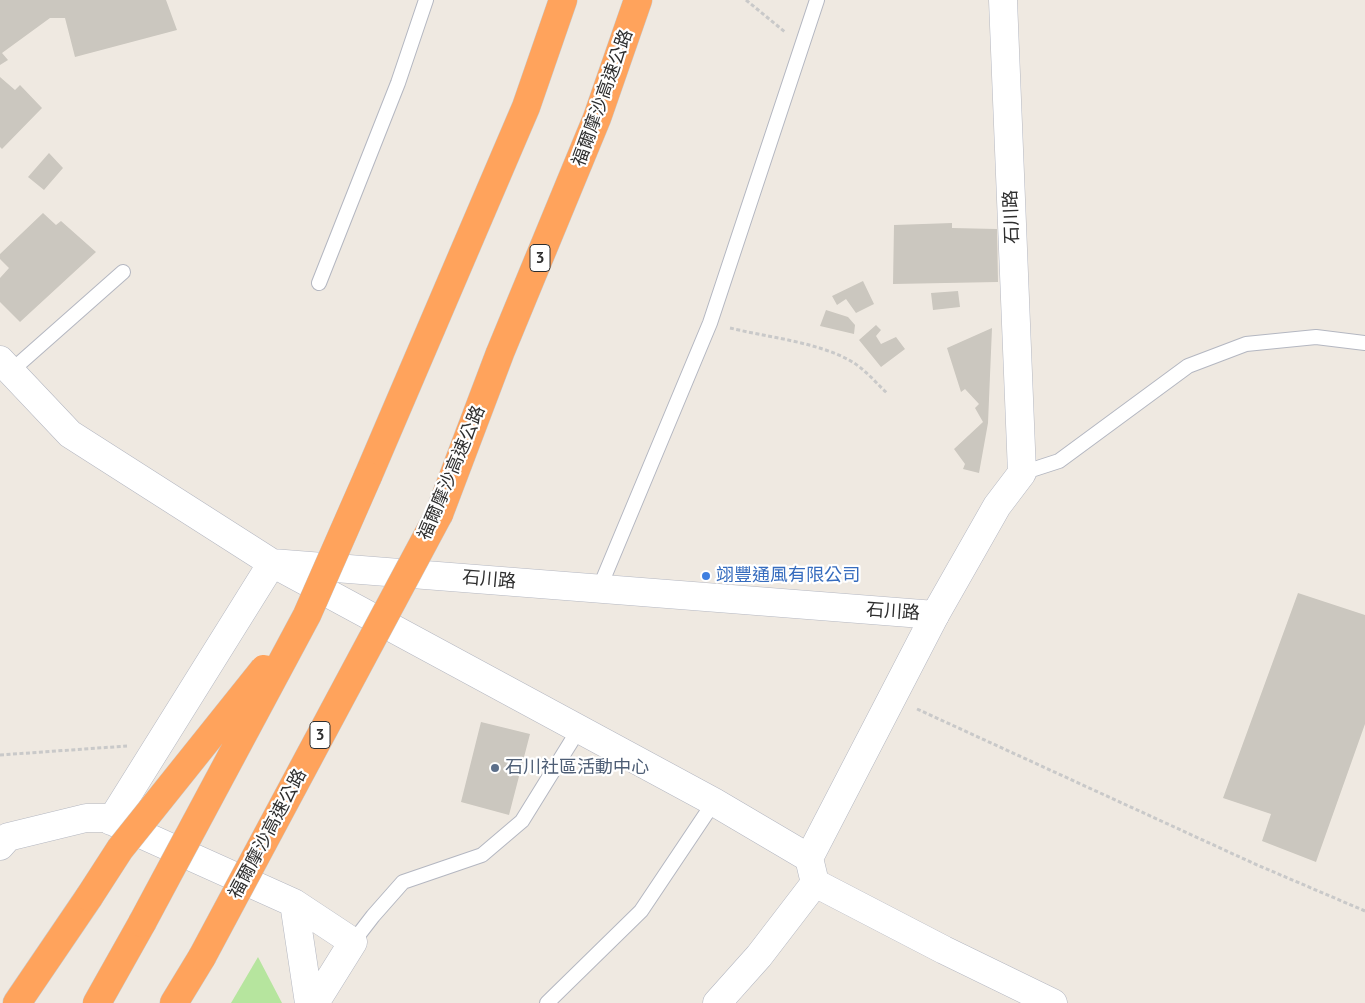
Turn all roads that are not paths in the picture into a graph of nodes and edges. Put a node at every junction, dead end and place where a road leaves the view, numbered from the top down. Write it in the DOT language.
graph roads {
  1 [pos="426,0"];
  2 [pos="563,0"];
  3 [pos="638,0"];
  4 [pos="817,0"];
  5 [pos="1003,0"];
  6 [pos="123,272"];
  7 [pos="319,283"];
  8 [pos="1365,343"];
  9 [pos="6,366"];
  10 [pos="1022,474"];
  11 [pos="272,563"];
  12 [pos="599,589"];
  13 [pos="307,615"];
  14 [pos="935,615"];
  15 [pos="579,729"];
  16 [pos="714,802"];
  17 [pos="111,821"];
  18 [pos="0,846"];
  19 [pos="812,871"];
  20 [pos="294,903"];
  21 [pos="353,942"];
  22 [pos="17,1003"];
  23 [pos="97,1003"];
  24 [pos="174,1003"];
  25 [pos="309,1003"];
  26 [pos="314,1003"];
  27 [pos="547,1003"];
  28 [pos="717,1003"];
  29 [pos="1053,1003"];
  1 -- 7 [label="lane"];
  2 -- 13 [label="highway, bridge"];
  3 -- 24 [label="highway, 福爾摩沙高速公路 / 3, bridge"];
  4 -- 12 [label="lane"];
  5 -- 10 [label="street, 石川路"];
  6 -- 9 [label="lane"];
  8 -- 10 [label="lane"];
  9 -- 11 [label="street"];
  10 -- 14 [label="street, 石川路"];
  11 -- 12 [label="street, 石川路"];
  11 -- 15 [label="street"];
  11 -- 17 [label="street"];
  12 -- 14 [label="street, 石川路"];
  13 -- 22 [label="highway, bridge"];
  13 -- 23 [label="highway, bridge"];
  14 -- 19 [label="street"];
  15 -- 16 [label="street"];
  15 -- 21 [label="lane"];
  16 -- 19 [label="street"];
  16 -- 27 [label="lane"];
  17 -- 18 [label="street"];
  17 -- 20 [label="street"];
  19 -- 28 [label="street"];
  19 -- 29 [label="street"];
  20 -- 21 [label="street"];
  20 -- 25 [label="street"];
  21 -- 26 [label="street"];
}
